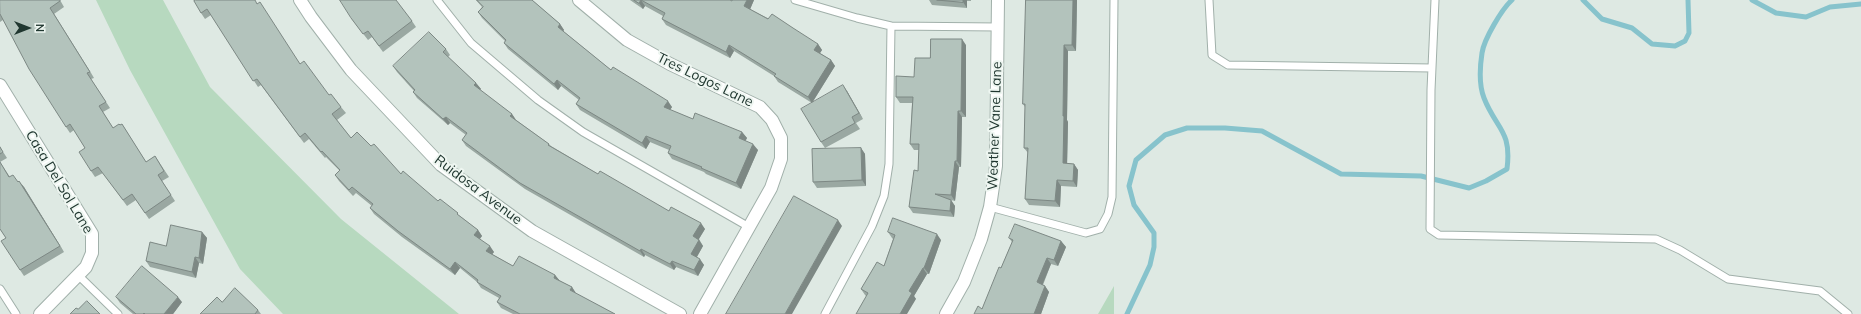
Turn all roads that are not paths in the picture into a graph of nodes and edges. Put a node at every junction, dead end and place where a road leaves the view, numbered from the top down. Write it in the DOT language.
graph roads {
  1 [pos="300,0"];
  2 [pos="437,0"];
  3 [pos="579,0"];
  4 [pos="795,0"];
  5 [pos="998,0"];
  6 [pos="1114,0"];
  7 [pos="1209,0"];
  8 [pos="1435,0"];
  9 [pos="891,26"];
  10 [pos="998,27"];
  11 [pos="1432,68"];
  12 [pos="0,85"];
  13 [pos="990,207"];
  14 [pos="749,227"];
  15 [pos="78,275"];
  16 [pos="0,289"];
  17 [pos="16,314"];
  18 [pos="40,314"];
  19 [pos="118,314"];
  20 [pos="680,314"];
  21 [pos="700,314"];
  22 [pos="825,314"];
  23 [pos="946,314"];
  24 [pos="1848,314"];
  1 -- 20 [label="street, Ruidosa Avenue"];
  2 -- 14 [label="lane"];
  3 -- 14 [label="street, Tres Logos Lane"];
  4 -- 9 [label="lane"];
  5 -- 10 [label="street, Weather Vane Lane"];
  6 -- 13 [label="lane"];
  7 -- 11 [label="lane"];
  8 -- 11 [label="lane"];
  9 -- 10 [label="lane"];
  9 -- 22 [label="lane"];
  10 -- 13 [label="street, Weather Vane Lane"];
  11 -- 24 [label="lane"];
  12 -- 15 [label="street, Casa Del Sol Lane"];
  13 -- 23 [label="street, Weather Vane Lane"];
  14 -- 21 [label="street, Tres Logos Lane"];
  15 -- 18 [label="street, Casa Del Sol Lane"];
  15 -- 19 [label="lane"];
  16 -- 17 [label="lane"];
}
